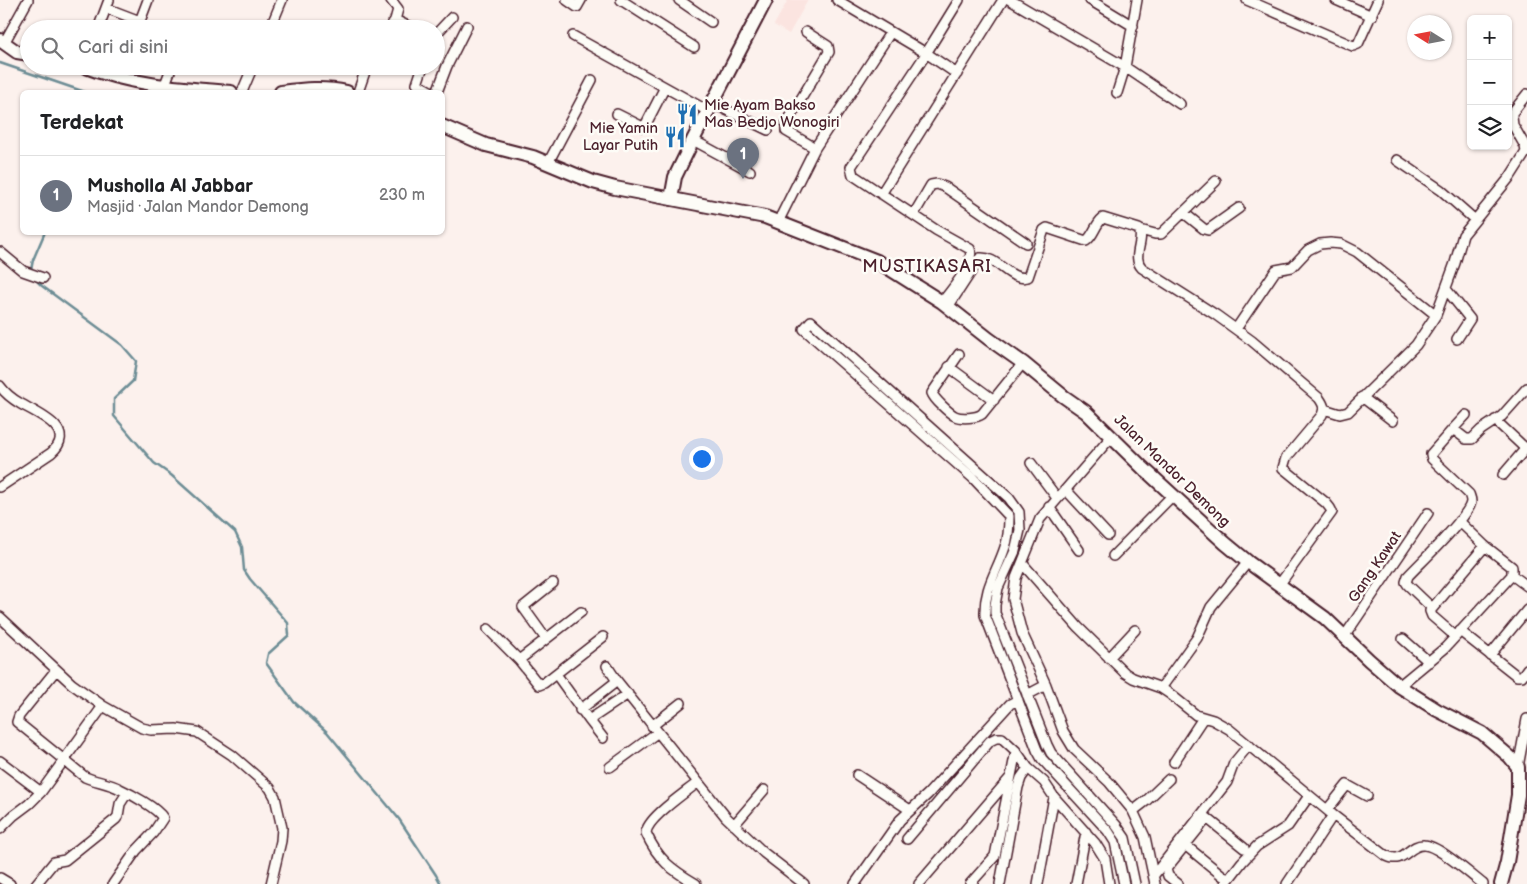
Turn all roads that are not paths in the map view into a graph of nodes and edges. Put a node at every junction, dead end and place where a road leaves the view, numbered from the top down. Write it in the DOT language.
graph roads {
  1 [pos="28,0"];
  2 [pos="148,0"];
  3 [pos="282,0"];
  4 [pos="391,0"];
  5 [pos="567,0"];
  6 [pos="621,0"];
  7 [pos="679,0"];
  8 [pos="766,0"];
  9 [pos="837,0"];
  10 [pos="959,0"];
  11 [pos="1003,0"];
  12 [pos="1010,0"];
  13 [pos="1090,0"];
  14 [pos="1137,0"];
  15 [pos="1247,0"];
  16 [pos="1336,0"];
  17 [pos="1378,0"];
  18 [pos="108,4"];
  19 [pos="579,4"];
  20 [pos="1372,16"];
  21 [pos="452,17"];
  22 [pos="102,20"];
  23 [pos="138,20"];
  24 [pos="140,20"];
  25 [pos="274,20"];
  26 [pos="395,20"];
  27 [pos="711,22"];
  28 [pos="445,24"];
  29 [pos="468,26"];
  30 [pos="1133,26"];
  31 [pos="806,32"];
  32 [pos="890,33"];
  33 [pos="573,36"];
  34 [pos="2,42"];
  35 [pos="694,47"];
  36 [pos="20,52"];
  37 [pos="926,53"];
  38 [pos="1125,67"];
  39 [pos="445,71"];
  40 [pos="957,74"];
  41 [pos="110,75"];
  42 [pos="169,75"];
  43 [pos="249,75"];
  44 [pos="364,75"];
  45 [pos="420,75"];
  46 [pos="444,75"];
  47 [pos="592,80"];
  48 [pos="164,87"];
  49 [pos="665,87"];
  50 [pos="204,90"];
  51 [pos="243,90"];
  52 [pos="297,90"];
  53 [pos="337,90"];
  54 [pos="359,90"];
  55 [pos="428,90"];
  56 [pos="438,90"];
  57 [pos="1118,93"];
  58 [pos="1527,94"];
  59 [pos="1180,104"];
  60 [pos="710,107"];
  61 [pos="1512,109"];
  62 [pos="617,114"];
  63 [pos="1512,120"];
  64 [pos="445,127"];
  65 [pos="768,130"];
  66 [pos="693,140"];
  67 [pos="815,148"];
  68 [pos="1397,160"];
  69 [pos="548,163"];
  70 [pos="750,171"];
  71 [pos="1216,181"];
  72 [pos="881,194"];
  73 [pos="671,199"];
  74 [pos="1239,208"];
  75 [pos="1184,213"];
  76 [pos="914,214"];
  77 [pos="1475,220"];
  78 [pos="778,222"];
  79 [pos="1140,230"];
  80 [pos="1026,243"];
  81 [pos="0,252"];
  82 [pos="43,278"];
  83 [pos="1446,289"];
  84 [pos="945,304"];
  85 [pos="1436,315"];
  86 [pos="1236,330"];
  87 [pos="1457,339"];
  88 [pos="959,354"];
  89 [pos="1022,363"];
  90 [pos="949,368"];
  91 [pos="0,386"];
  92 [pos="1527,388"];
  93 [pos="1362,397"];
  94 [pos="994,400"];
  95 [pos="1324,409"];
  96 [pos="1466,415"];
  97 [pos="1495,420"];
  98 [pos="1393,421"];
  99 [pos="1453,429"];
  100 [pos="1112,436"];
  101 [pos="1526,448"];
  102 [pos="1031,463"];
  103 [pos="976,475"];
  104 [pos="1503,475"];
  105 [pos="0,487"];
  106 [pos="1066,490"];
  107 [pos="1173,495"];
  108 [pos="1057,498"];
  109 [pos="1049,507"];
  110 [pos="1428,514"];
  111 [pos="1459,521"];
  112 [pos="1108,535"];
  113 [pos="1485,546"];
  114 [pos="1079,550"];
  115 [pos="1113,556"];
  116 [pos="1248,562"];
  117 [pos="1022,563"];
  118 [pos="1512,575"];
  119 [pos="554,583"];
  120 [pos="1279,585"];
  121 [pos="1527,586"];
  122 [pos="1431,607"];
  123 [pos="1527,610"];
  124 [pos="581,612"];
  125 [pos="0,617"];
  126 [pos="488,629"];
  127 [pos="1135,630"];
  128 [pos="1458,634"];
  129 [pos="603,637"];
  130 [pos="1344,637"];
  131 [pos="546,639"];
  132 [pos="1403,639"];
  133 [pos="1490,655"];
  134 [pos="1109,658"];
  135 [pos="519,660"];
  136 [pos="1429,662"];
  137 [pos="607,666"];
  138 [pos="56,670"];
  139 [pos="1527,670"];
  140 [pos="556,674"];
  141 [pos="617,681"];
  142 [pos="1046,685"];
  143 [pos="1400,686"];
  144 [pos="1161,688"];
  145 [pos="628,694"];
  146 [pos="1027,695"];
  147 [pos="1018,700"];
  148 [pos="682,703"];
  149 [pos="102,706"];
  150 [pos="580,710"];
  151 [pos="1203,718"];
  152 [pos="1527,719"];
  153 [pos="589,720"];
  154 [pos="655,729"];
  155 [pos="603,738"];
  156 [pos="1249,745"];
  157 [pos="1016,751"];
  158 [pos="64,760"];
  159 [pos="0,761"];
  160 [pos="1174,762"];
  161 [pos="610,767"];
  162 [pos="1518,767"];
  163 [pos="1028,768"];
  164 [pos="856,775"];
  165 [pos="1011,776"];
  166 [pos="1169,779"];
  167 [pos="697,783"];
  168 [pos="764,790"];
  169 [pos="41,792"];
  170 [pos="127,793"];
  171 [pos="1309,796"];
  172 [pos="1367,796"];
  173 [pos="1523,796"];
  174 [pos="1054,797"];
  175 [pos="910,810"];
  176 [pos="1133,811"];
  177 [pos="1330,813"];
  178 [pos="1111,819"];
  179 [pos="734,825"];
  180 [pos="1104,826"];
  181 [pos="0,829"];
  182 [pos="1086,832"];
  183 [pos="907,839"];
  184 [pos="1185,845"];
  185 [pos="1244,848"];
  186 [pos="994,856"];
  187 [pos="1005,858"];
  188 [pos="0,878"];
  189 [pos="1155,879"];
  190 [pos="1224,880"];
  191 [pos="10,884"];
  192 [pos="36,884"];
  193 [pos="113,884"];
  194 [pos="270,884"];
  195 [pos="696,884"];
  196 [pos="804,884"];
  197 [pos="855,884"];
  198 [pos="919,884"];
  199 [pos="970,884"];
  200 [pos="1000,884"];
  201 [pos="1038,884"];
  202 [pos="1076,884"];
  203 [pos="1110,884"];
  204 [pos="1124,884"];
  205 [pos="1135,884"];
  206 [pos="1178,884"];
  207 [pos="1287,884"];
  208 [pos="1483,884"];
  209 [pos="1501,884"];
  1 -- 34 [label="street"];
  2 -- 24 [label="street"];
  3 -- 25 [label="street"];
  4 -- 26 [label="street"];
  5 -- 19 [label="street"];
  6 -- 35 [label="street"];
  7 -- 27 [label="street"];
  8 -- 60 [label="main road"];
  9 -- 32 [label="street"];
  10 -- 37 [label="street"];
  11 -- 40 [label="street"];
  12 -- 38 [label="street"];
  13 -- 30 [label="street"];
  14 -- 30 [label="street"];
  15 -- 20 [label="street"];
  16 -- 20 [label="street"];
  17 -- 20 [label="street"];
  18 -- 22 [label="street"];
  18 -- 23 [label="street"];
  21 -- 28 [label="street"];
  29 -- 39 [label="street"];
  30 -- 38 [label="street"];
  31 -- 67 [label="street"];
  32 -- 37 [label="street"];
  32 -- 67 [label="street"];
  33 -- 49 [label="street"];
  34 -- 36 [label="main road"];
  37 -- 40 [label="street"];
  37 -- 72 [label="street"];
  38 -- 57 [label="street"];
  38 -- 59 [label="street"];
  40 -- 72 [label="street"];
  41 -- 48 [label="main road"];
  42 -- 48 [label="street"];
  43 -- 51 [label="street"];
  44 -- 54 [label="street"];
  45 -- 55 [label="street"];
  46 -- 56 [label="street"];
  47 -- 69 [label="street"];
  48 -- 50 [label="main road"];
  49 -- 60 [label="street"];
  49 -- 62 [label="street"];
  52 -- 53 [label="main road"];
  58 -- 61 [label="street"];
  60 -- 65 [label="street"];
  60 -- 66 [label="main road"];
  63 -- 77 [label="street"];
  64 -- 69 [label="main road, Jalan Mandor Demong"];
  66 -- 70 [label="street"];
  66 -- 73 [label="main road"];
  67 -- 78 [label="street"];
  68 -- 77 [label="street"];
  69 -- 73 [label="main road, Jalan Mandor Demong"];
  71 -- 75 [label="street"];
  72 -- 76 [label="street"];
  73 -- 78 [label="main road, Jalan Mandor Demong"];
  74 -- 75 [label="street"];
  75 -- 79 [label="street"];
  76 -- 80 [label="street"];
  76 -- 84 [label="street"];
  77 -- 83 [label="street"];
  78 -- 84 [label="main road, Jalan Mandor Demong"];
  79 -- 84 [label="street"];
  79 -- 86 [label="street"];
  81 -- 82 [label="street"];
  83 -- 85 [label="street"];
  83 -- 87 [label="street"];
  84 -- 89 [label="main road, Jalan Mandor Demong"];
  85 -- 86 [label="street"];
  85 -- 93 [label="street"];
  86 -- 95 [label="street"];
  88 -- 90 [label="street"];
  89 -- 94 [label="street"];
  89 -- 100 [label="main road, Jalan Mandor Demong"];
  90 -- 94 [label="street"];
  90 -- 94 [label="street"];
  91 -- 105 [label="street"];
  92 -- 97 [label="street"];
  93 -- 95 [label="street"];
  93 -- 98 [label="street"];
  95 -- 120 [label="street"];
  96 -- 99 [label="street"];
  97 -- 99 [label="street"];
  97 -- 101 [label="street"];
  99 -- 111 [label="street"];
  100 -- 106 [label="street"];
  100 -- 107 [label="main road, Jalan Mandor Demong"];
  101 -- 104 [label="street"];
  102 -- 108 [label="street"];
  103 -- 103 [label="street"];
  103 -- 146 [label="street"];
  103 -- 147 [label="street"];
  106 -- 108 [label="street"];
  106 -- 112 [label="street"];
  107 -- 115 [label="street"];
  107 -- 116 [label="main road, Jalan Mandor Demong"];
  108 -- 109 [label="street"];
  109 -- 114 [label="street"];
  109 -- 117 [label="street"];
  110 -- 130 [label="street, Gang Kawat"];
  111 -- 113 [label="street"];
  111 -- 122 [label="street"];
  113 -- 118 [label="street"];
  113 -- 122 [label="street"];
  116 -- 120 [label="main road, Jalan Mandor Demong"];
  116 -- 144 [label="street"];
  117 -- 134 [label="street"];
  117 -- 142 [label="street"];
  118 -- 121 [label="street"];
  118 -- 128 [label="street"];
  119 -- 131 [label="street"];
  120 -- 130 [label="main road, Jalan Mandor Demong"];
  122 -- 128 [label="street"];
  123 -- 133 [label="street"];
  124 -- 131 [label="street"];
  125 -- 138 [label="street"];
  126 -- 135 [label="street"];
  127 -- 134 [label="street"];
  128 -- 133 [label="street"];
  128 -- 136 [label="street"];
  129 -- 140 [label="street"];
  130 -- 143 [label="main road, Jalan Mandor Demong"];
  131 -- 135 [label="street"];
  132 -- 136 [label="street"];
  133 -- 139 [label="street"];
  134 -- 144 [label="street"];
  135 -- 140 [label="street"];
  136 -- 143 [label="street"];
  137 -- 141 [label="street"];
  138 -- 149 [label="street"];
  138 -- 158 [label="street"];
  140 -- 150 [label="street"];
  141 -- 145 [label="street"];
  141 -- 150 [label="street"];
  142 -- 146 [label="street"];
  142 -- 176 [label="street"];
  143 -- 162 [label="main road, Jalan Mandor Demong"];
  144 -- 151 [label="street"];
  145 -- 153 [label="street"];
  145 -- 154 [label="street"];
  146 -- 178 [label="street"];
  147 -- 175 [label="street"];
  147 -- 180 [label="street"];
  148 -- 154 [label="street"];
  149 -- 158 [label="street"];
  149 -- 194 [label="street"];
  150 -- 153 [label="street"];
  151 -- 156 [label="street"];
  151 -- 160 [label="street"];
  152 -- 162 [label="street"];
  153 -- 155 [label="street"];
  154 -- 161 [label="street"];
  154 -- 167 [label="street"];
  156 -- 171 [label="street"];
  156 -- 189 [label="street"];
  157 -- 163 [label="street"];
  157 -- 165 [label="street"];
  157 -- 183 [label="street"];
  158 -- 169 [label="street"];
  158 -- 170 [label="street"];
  159 -- 169 [label="street"];
  162 -- 173 [label="main road"];
  163 -- 174 [label="street"];
  163 -- 187 [label="street"];
  164 -- 175 [label="street"];
  165 -- 186 [label="street"];
  165 -- 198 [label="street"];
  166 -- 176 [label="street"];
  167 -- 179 [label="street"];
  167 -- 195 [label="street"];
  168 -- 179 [label="street"];
  169 -- 181 [label="street"];
  170 -- 192 [label="street"];
  170 -- 193 [label="street"];
  171 -- 177 [label="street"];
  171 -- 190 [label="street"];
  172 -- 177 [label="street"];
  173 -- 209 [label="main road"];
  174 -- 182 [label="street"];
  174 -- 201 [label="street"];
  175 -- 197 [label="street"];
  176 -- 189 [label="street"];
  177 -- 207 [label="street"];
  177 -- 208 [label="street"];
  178 -- 180 [label="street"];
  178 -- 205 [label="street"];
  179 -- 196 [label="street"];
  180 -- 204 [label="street"];
  182 -- 202 [label="street"];
  182 -- 203 [label="street"];
  184 -- 185 [label="street"];
  184 -- 190 [label="street"];
  184 -- 206 [label="street"];
  186 -- 187 [label="street"];
  186 -- 199 [label="street"];
  187 -- 200 [label="street"];
  188 -- 191 [label="street"];
}
